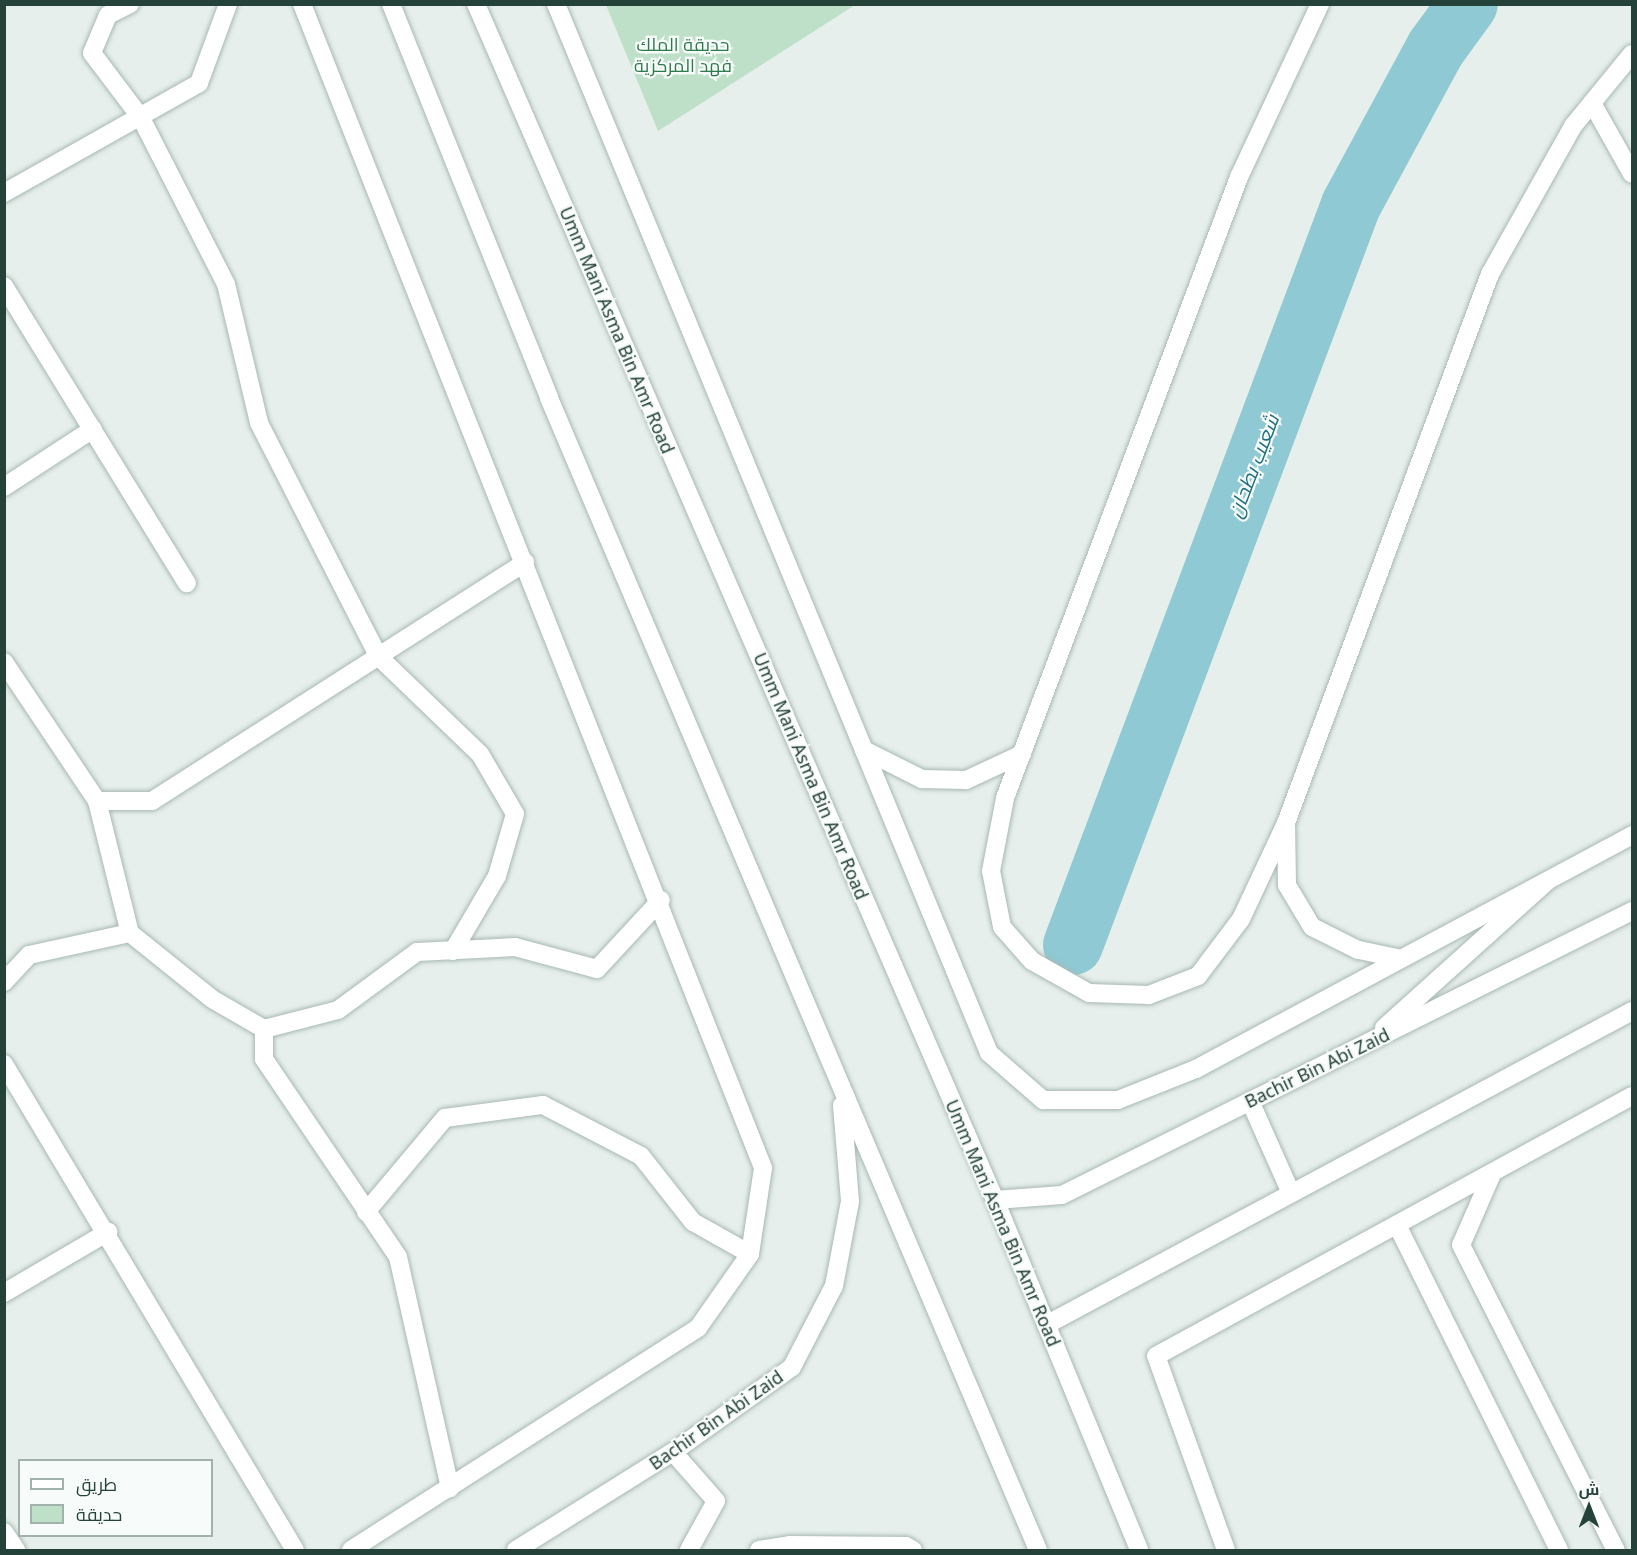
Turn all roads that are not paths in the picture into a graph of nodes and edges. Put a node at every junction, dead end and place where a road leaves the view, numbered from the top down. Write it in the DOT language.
graph roads {
  1 [pos="130,4"];
  2 [pos="228,4"];
  3 [pos="302,4"];
  4 [pos="392,4"];
  5 [pos="476,4"];
  6 [pos="556,4"];
  7 [pos="1320,4"];
  8 [pos="1632,54"];
  9 [pos="1592,103"];
  10 [pos="141,118"];
  11 [pos="1632,174"];
  12 [pos="4,194"];
  13 [pos="4,286"];
  14 [pos="93,429"];
  15 [pos="4,488"];
  16 [pos="525,562"];
  17 [pos="187,583"];
  18 [pos="378,656"];
  19 [pos="4,662"];
  20 [pos="864,750"];
  21 [pos="1022,754"];
  22 [pos="97,801"];
  23 [pos="1286,823"];
  24 [pos="1632,835"];
  25 [pos="1547,881"];
  26 [pos="661,900"];
  27 [pos="1632,911"];
  28 [pos="130,933"];
  29 [pos="453,951"];
  30 [pos="1397,958"];
  31 [pos="4,982"];
  32 [pos="1632,1011"];
  33 [pos="264,1029"];
  34 [pos="1367,1043"];
  35 [pos="4,1064"];
  36 [pos="841,1088"];
  37 [pos="1632,1096"];
  38 [pos="1250,1101"];
  39 [pos="1492,1174"];
  40 [pos="1291,1193"];
  41 [pos="995,1200"];
  42 [pos="366,1212"];
  43 [pos="1397,1225"];
  44 [pos="108,1232"];
  45 [pos="750,1254"];
  46 [pos="4,1293"];
  47 [pos="1046,1324"];
  48 [pos="673,1452"];
  49 [pos="450,1488"];
  50 [pos="4,1532"];
  51 [pos="16,1551"];
  52 [pos="295,1551"];
  53 [pos="351,1551"];
  54 [pos="516,1551"];
  55 [pos="689,1551"];
  56 [pos="759,1551"];
  57 [pos="913,1551"];
  58 [pos="1038,1551"];
  59 [pos="1139,1551"];
  60 [pos="1226,1551"];
  61 [pos="1559,1551"];
  62 [pos="1616,1551"];
  1 -- 10 [label="street"];
  2 -- 10 [label="street"];
  3 -- 16 [label="street"];
  4 -- 36 [label="street"];
  5 -- 41 [label="street, Umm Mani Asma Bin Amr Road"];
  6 -- 20 [label="street"];
  7 -- 21 [label="street"];
  8 -- 9 [label="street"];
  9 -- 11 [label="street"];
  9 -- 23 [label="street"];
  10 -- 12 [label="street"];
  10 -- 18 [label="street"];
  13 -- 14 [label="street"];
  14 -- 15 [label="street"];
  14 -- 17 [label="street"];
  16 -- 18 [label="street"];
  16 -- 26 [label="street"];
  18 -- 22 [label="street"];
  18 -- 29 [label="street"];
  19 -- 22 [label="street"];
  20 -- 21 [label="street"];
  20 -- 30 [label="street"];
  21 -- 23 [label="street"];
  22 -- 28 [label="street"];
  23 -- 30 [label="street"];
  24 -- 25 [label="street"];
  25 -- 30 [label="street"];
  25 -- 34 [label="street"];
  26 -- 29 [label="street"];
  26 -- 45 [label="street"];
  27 -- 34 [label="street, Bachir Bin Abi Zaid"];
  28 -- 31 [label="street"];
  28 -- 33 [label="street"];
  29 -- 33 [label="street"];
  32 -- 40 [label="street"];
  33 -- 42 [label="street"];
  34 -- 38 [label="street, Bachir Bin Abi Zaid"];
  35 -- 44 [label="street"];
  36 -- 48 [label="street, Bachir Bin Abi Zaid"];
  36 -- 58 [label="street"];
  37 -- 39 [label="street"];
  38 -- 40 [label="street"];
  38 -- 41 [label="street, Bachir Bin Abi Zaid"];
  39 -- 43 [label="street"];
  39 -- 62 [label="street"];
  40 -- 47 [label="street"];
  41 -- 47 [label="street, Umm Mani Asma Bin Amr Road"];
  42 -- 45 [label="street"];
  42 -- 49 [label="street"];
  43 -- 60 [label="street"];
  43 -- 61 [label="street"];
  44 -- 46 [label="street"];
  44 -- 52 [label="street"];
  45 -- 49 [label="street"];
  47 -- 59 [label="street, Umm Mani Asma Bin Amr Road"];
  48 -- 54 [label="street, Bachir Bin Abi Zaid"];
  48 -- 55 [label="street"];
  49 -- 53 [label="street"];
  50 -- 51 [label="street"];
  56 -- 57 [label="street"];
}
